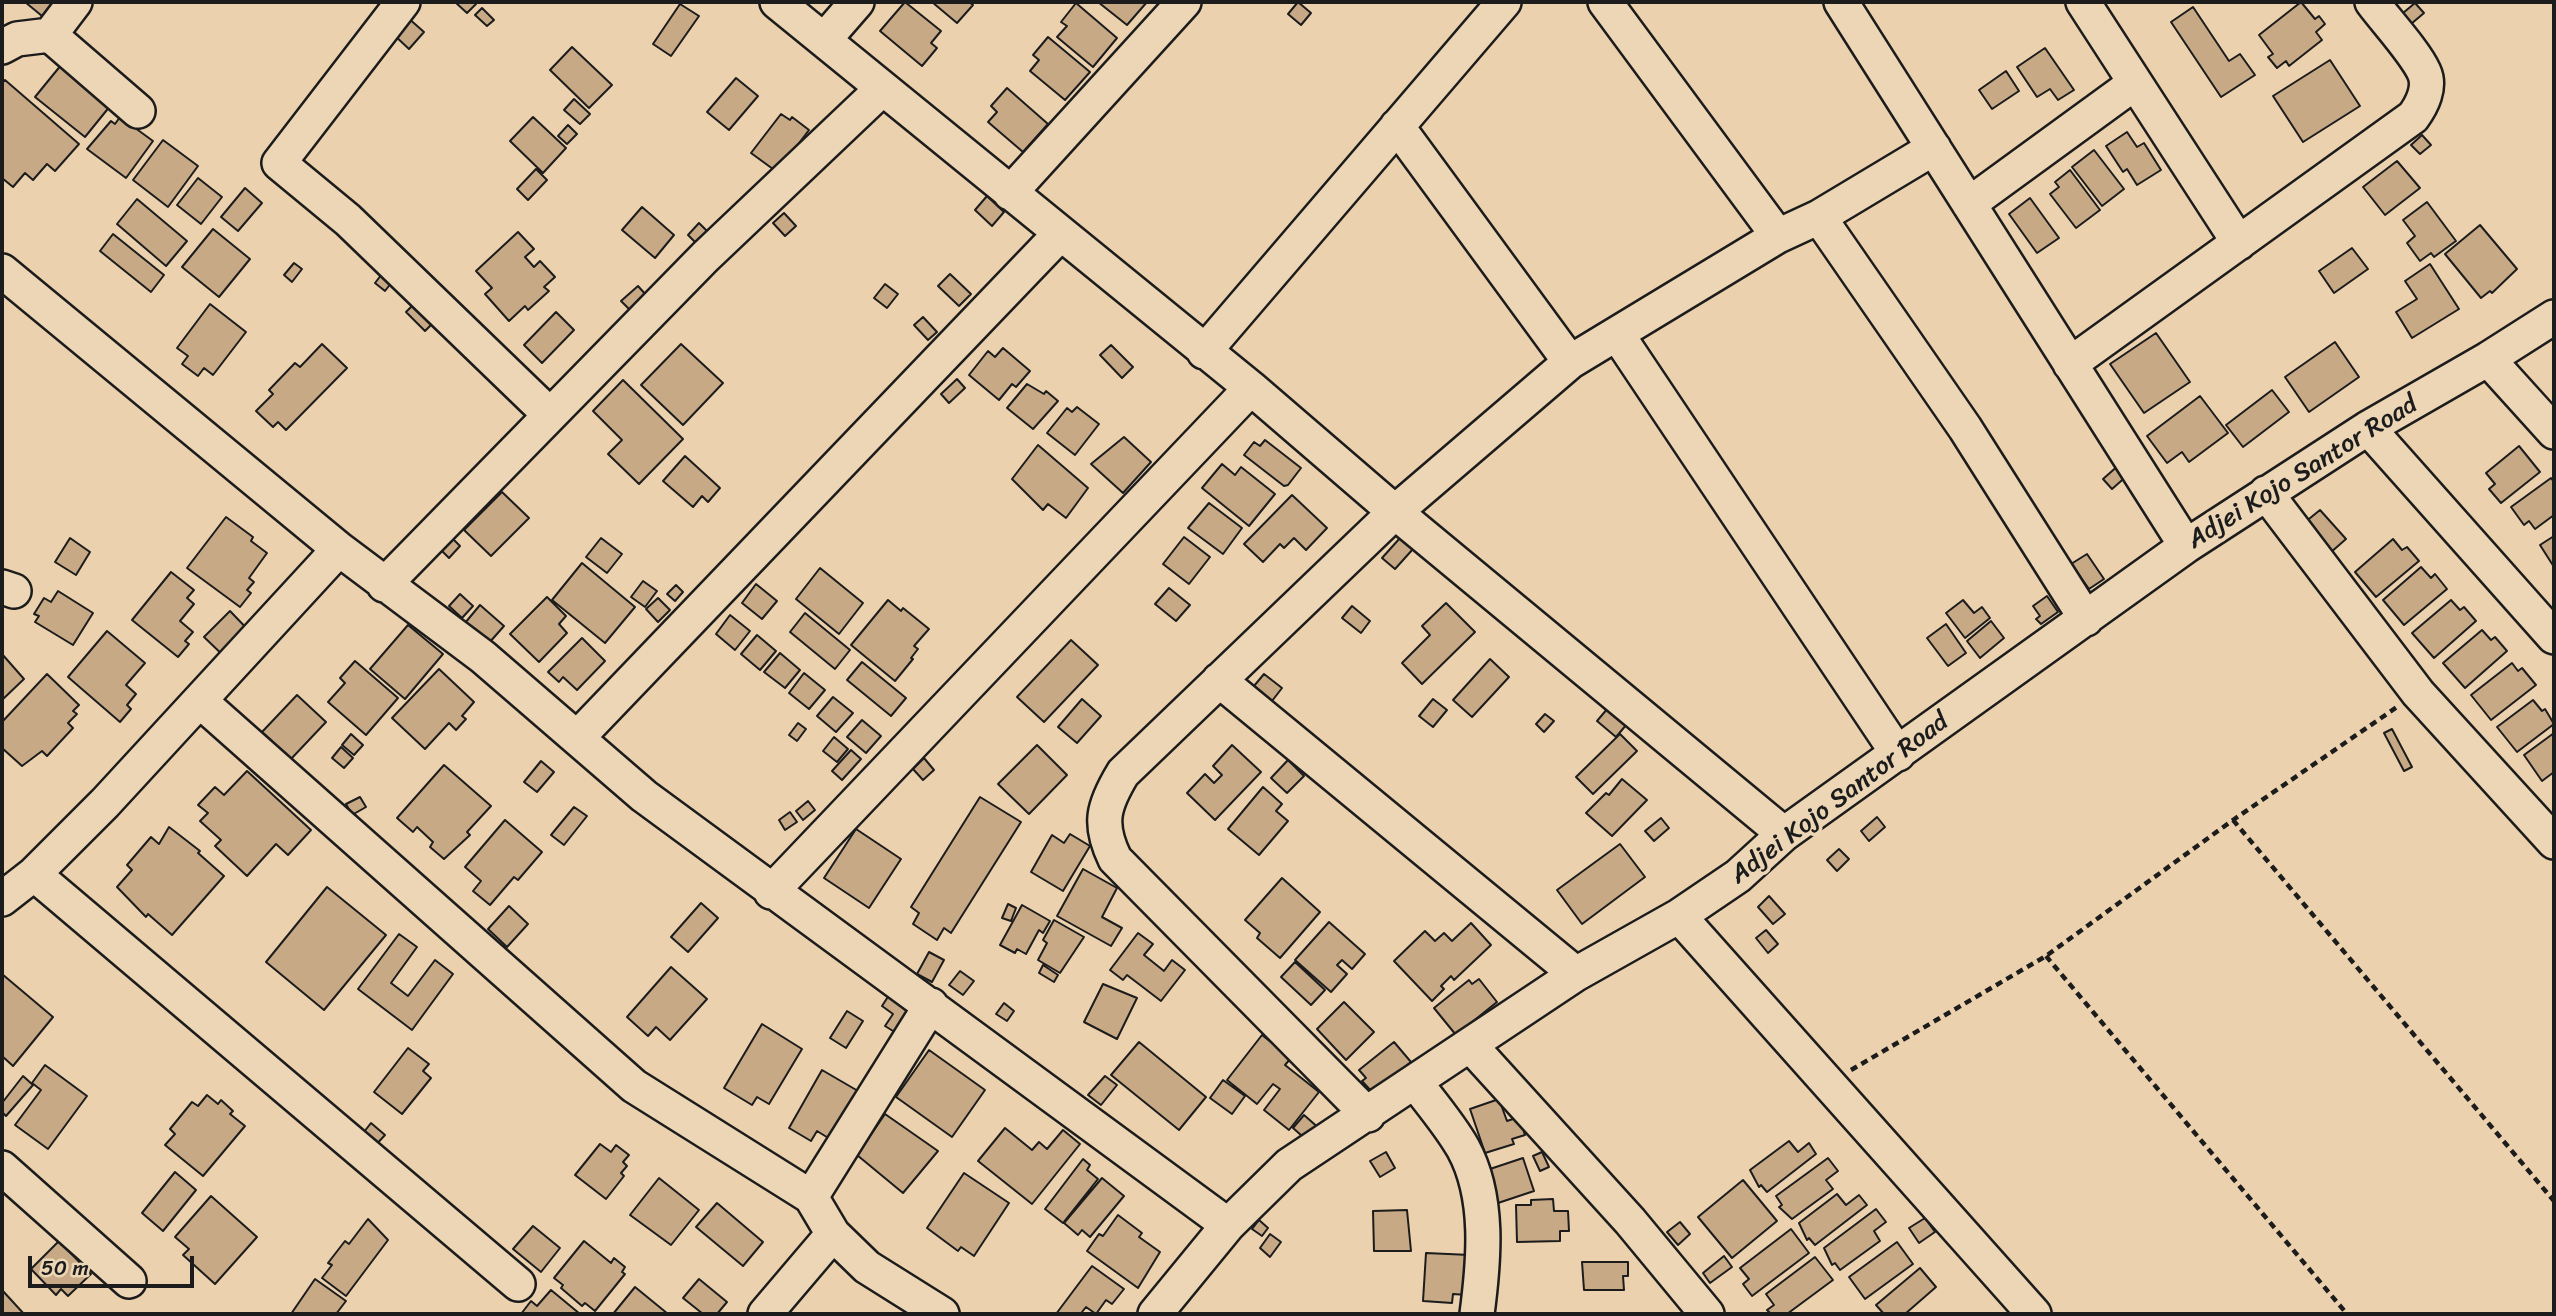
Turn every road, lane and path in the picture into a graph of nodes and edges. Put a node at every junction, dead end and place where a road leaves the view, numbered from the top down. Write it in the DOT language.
graph roads {
  1 [pos="75,2"];
  2 [pos="403,2"];
  3 [pos="777,2"];
  4 [pos="857,2"];
  5 [pos="1184,2"];
  6 [pos="1504,2"];
  7 [pos="1605,2"];
  8 [pos="1841,2"];
  9 [pos="2082,2"];
  10 [pos="2372,2"];
  11 [pos="50,35"];
  12 [pos="824,40"];
  13 [pos="2,47"];
  14 [pos="2135,83"];
  15 [pos="882,89"];
  16 [pos="138,111"];
  17 [pos="1397,126"];
  18 [pos="1934,148"];
  19 [pos="1010,193"];
  20 [pos="1969,204"];
  21 [pos="1819,217"];
  22 [pos="1060,234"];
  23 [pos="1778,236"];
  24 [pos="2239,243"];
  25 [pos="2,271"];
  26 [pos="2554,317"];
  27 [pos="1617,334"];
  28 [pos="1204,352"];
  29 [pos="2488,359"];
  30 [pos="1570,362"];
  31 [pos="2070,363"];
  32 [pos="1251,388"];
  33 [pos="550,415"];
  34 [pos="2368,428"];
  35 [pos="2554,432"];
  36 [pos="2266,493"];
  37 [pos="1395,512"];
  38 [pos="2186,546"];
  39 [pos="338,549"];
  40 [pos="384,584"];
  41 [pos="2086,619"];
  42 [pos="2554,637"];
  43 [pos="1219,680"];
  44 [pos="2418,693"];
  45 [pos="200,701"];
  46 [pos="578,737"];
  47 [pos="1898,754"];
  48 [pos="2233,820"];
  49 [pos="1784,834"];
  50 [pos="2554,842"];
  51 [pos="34,874"];
  52 [pos="771,891"];
  53 [pos="2,899"];
  54 [pos="1679,916"];
  55 [pos="2046,956"];
  56 [pos="1576,975"];
  57 [pos="931,1005"];
  58 [pos="1470,1045"];
  59 [pos="1415,1082"];
  60 [pos="1827,1084"];
  61 [pos="1368,1115"];
  62 [pos="2,1168"];
  63 [pos="811,1197"];
  64 [pos="2554,1201"];
  65 [pos="1228,1225"];
  66 [pos="833,1234"];
  67 [pos="129,1281"];
  68 [pos="518,1284"];
  69 [pos="765,1314"];
  70 [pos="942,1314"];
  71 [pos="1155,1314"];
  72 [pos="1477,1314"];
  73 [pos="1707,1314"];
  74 [pos="2034,1314"];
  75 [pos="2347,1314"];
  1 -- 11 [label="street"];
  2 -- 33 [label="street"];
  3 -- 12 [label="street"];
  4 -- 12 [label="street"];
  5 -- 19 [label="street"];
  6 -- 17 [label="street"];
  7 -- 23 [label="street"];
  8 -- 18 [label="street"];
  9 -- 14 [label="street"];
  10 -- 24 [label="street"];
  11 -- 13 [label="street"];
  11 -- 16 [label="street"];
  12 -- 15 [label="street"];
  14 -- 20 [label="street"];
  14 -- 24 [label="street"];
  15 -- 19 [label="street"];
  15 -- 33 [label="street"];
  17 -- 28 [label="street"];
  17 -- 30 [label="street"];
  18 -- 20 [label="street"];
  18 -- 21 [label="street"];
  19 -- 22 [label="street"];
  20 -- 31 [label="street"];
  21 -- 23 [label="street"];
  21 -- 41 [label="street"];
  22 -- 28 [label="street"];
  22 -- 46 [label="street"];
  23 -- 27 [label="street"];
  24 -- 31 [label="street"];
  25 -- 39 [label="street"];
  26 -- 29 [label="street, Adjei Kojo Santor Road"];
  27 -- 30 [label="street"];
  27 -- 47 [label="street"];
  28 -- 32 [label="street"];
  29 -- 34 [label="street, Adjei Kojo Santor Road"];
  29 -- 35 [label="street"];
  30 -- 37 [label="street"];
  31 -- 38 [label="street"];
  32 -- 37 [label="street"];
  32 -- 52 [label="street"];
  33 -- 40 [label="street"];
  34 -- 36 [label="street, Adjei Kojo Santor Road"];
  34 -- 42 [label="street"];
  36 -- 38 [label="street, Adjei Kojo Santor Road"];
  36 -- 44 [label="street"];
  37 -- 43 [label="street"];
  37 -- 49 [label="street"];
  38 -- 41 [label="street, Adjei Kojo Santor Road"];
  39 -- 40 [label="street"];
  39 -- 45 [label="street"];
  40 -- 46 [label="street"];
  41 -- 47 [label="street, Adjei Kojo Santor Road"];
  43 -- 56 [label="street"];
  43 -- 61 [label="street"];
  44 -- 48 [label="path"];
  44 -- 50 [label="street"];
  45 -- 51 [label="street"];
  45 -- 63 [label="street"];
  46 -- 52 [label="street"];
  47 -- 49 [label="street, Adjei Kojo Santor Road"];
  48 -- 55 [label="path"];
  48 -- 64 [label="path"];
  49 -- 54 [label="street, Adjei Kojo Santor Road"];
  51 -- 53 [label="street"];
  51 -- 68 [label="street"];
  52 -- 57 [label="street"];
  54 -- 56 [label="street, Adjei Kojo Santor Road"];
  54 -- 60 [label="street"];
  55 -- 60 [label="path"];
  55 -- 75 [label="path"];
  56 -- 58 [label="street, Adjei Kojo Santor Road"];
  57 -- 63 [label="street"];
  57 -- 65 [label="street"];
  58 -- 59 [label="street, Adjei Kojo Santor Road"];
  58 -- 73 [label="street"];
  59 -- 61 [label="street, Adjei Kojo Santor Road"];
  59 -- 72 [label="street"];
  60 -- 74 [label="street"];
  61 -- 65 [label="street, Adjei Kojo Santor Road"];
  62 -- 67 [label="street"];
  63 -- 66 [label="street"];
  65 -- 71 [label="street, Adjei Kojo Santor Road"];
  66 -- 69 [label="street"];
  66 -- 70 [label="street"];
}
